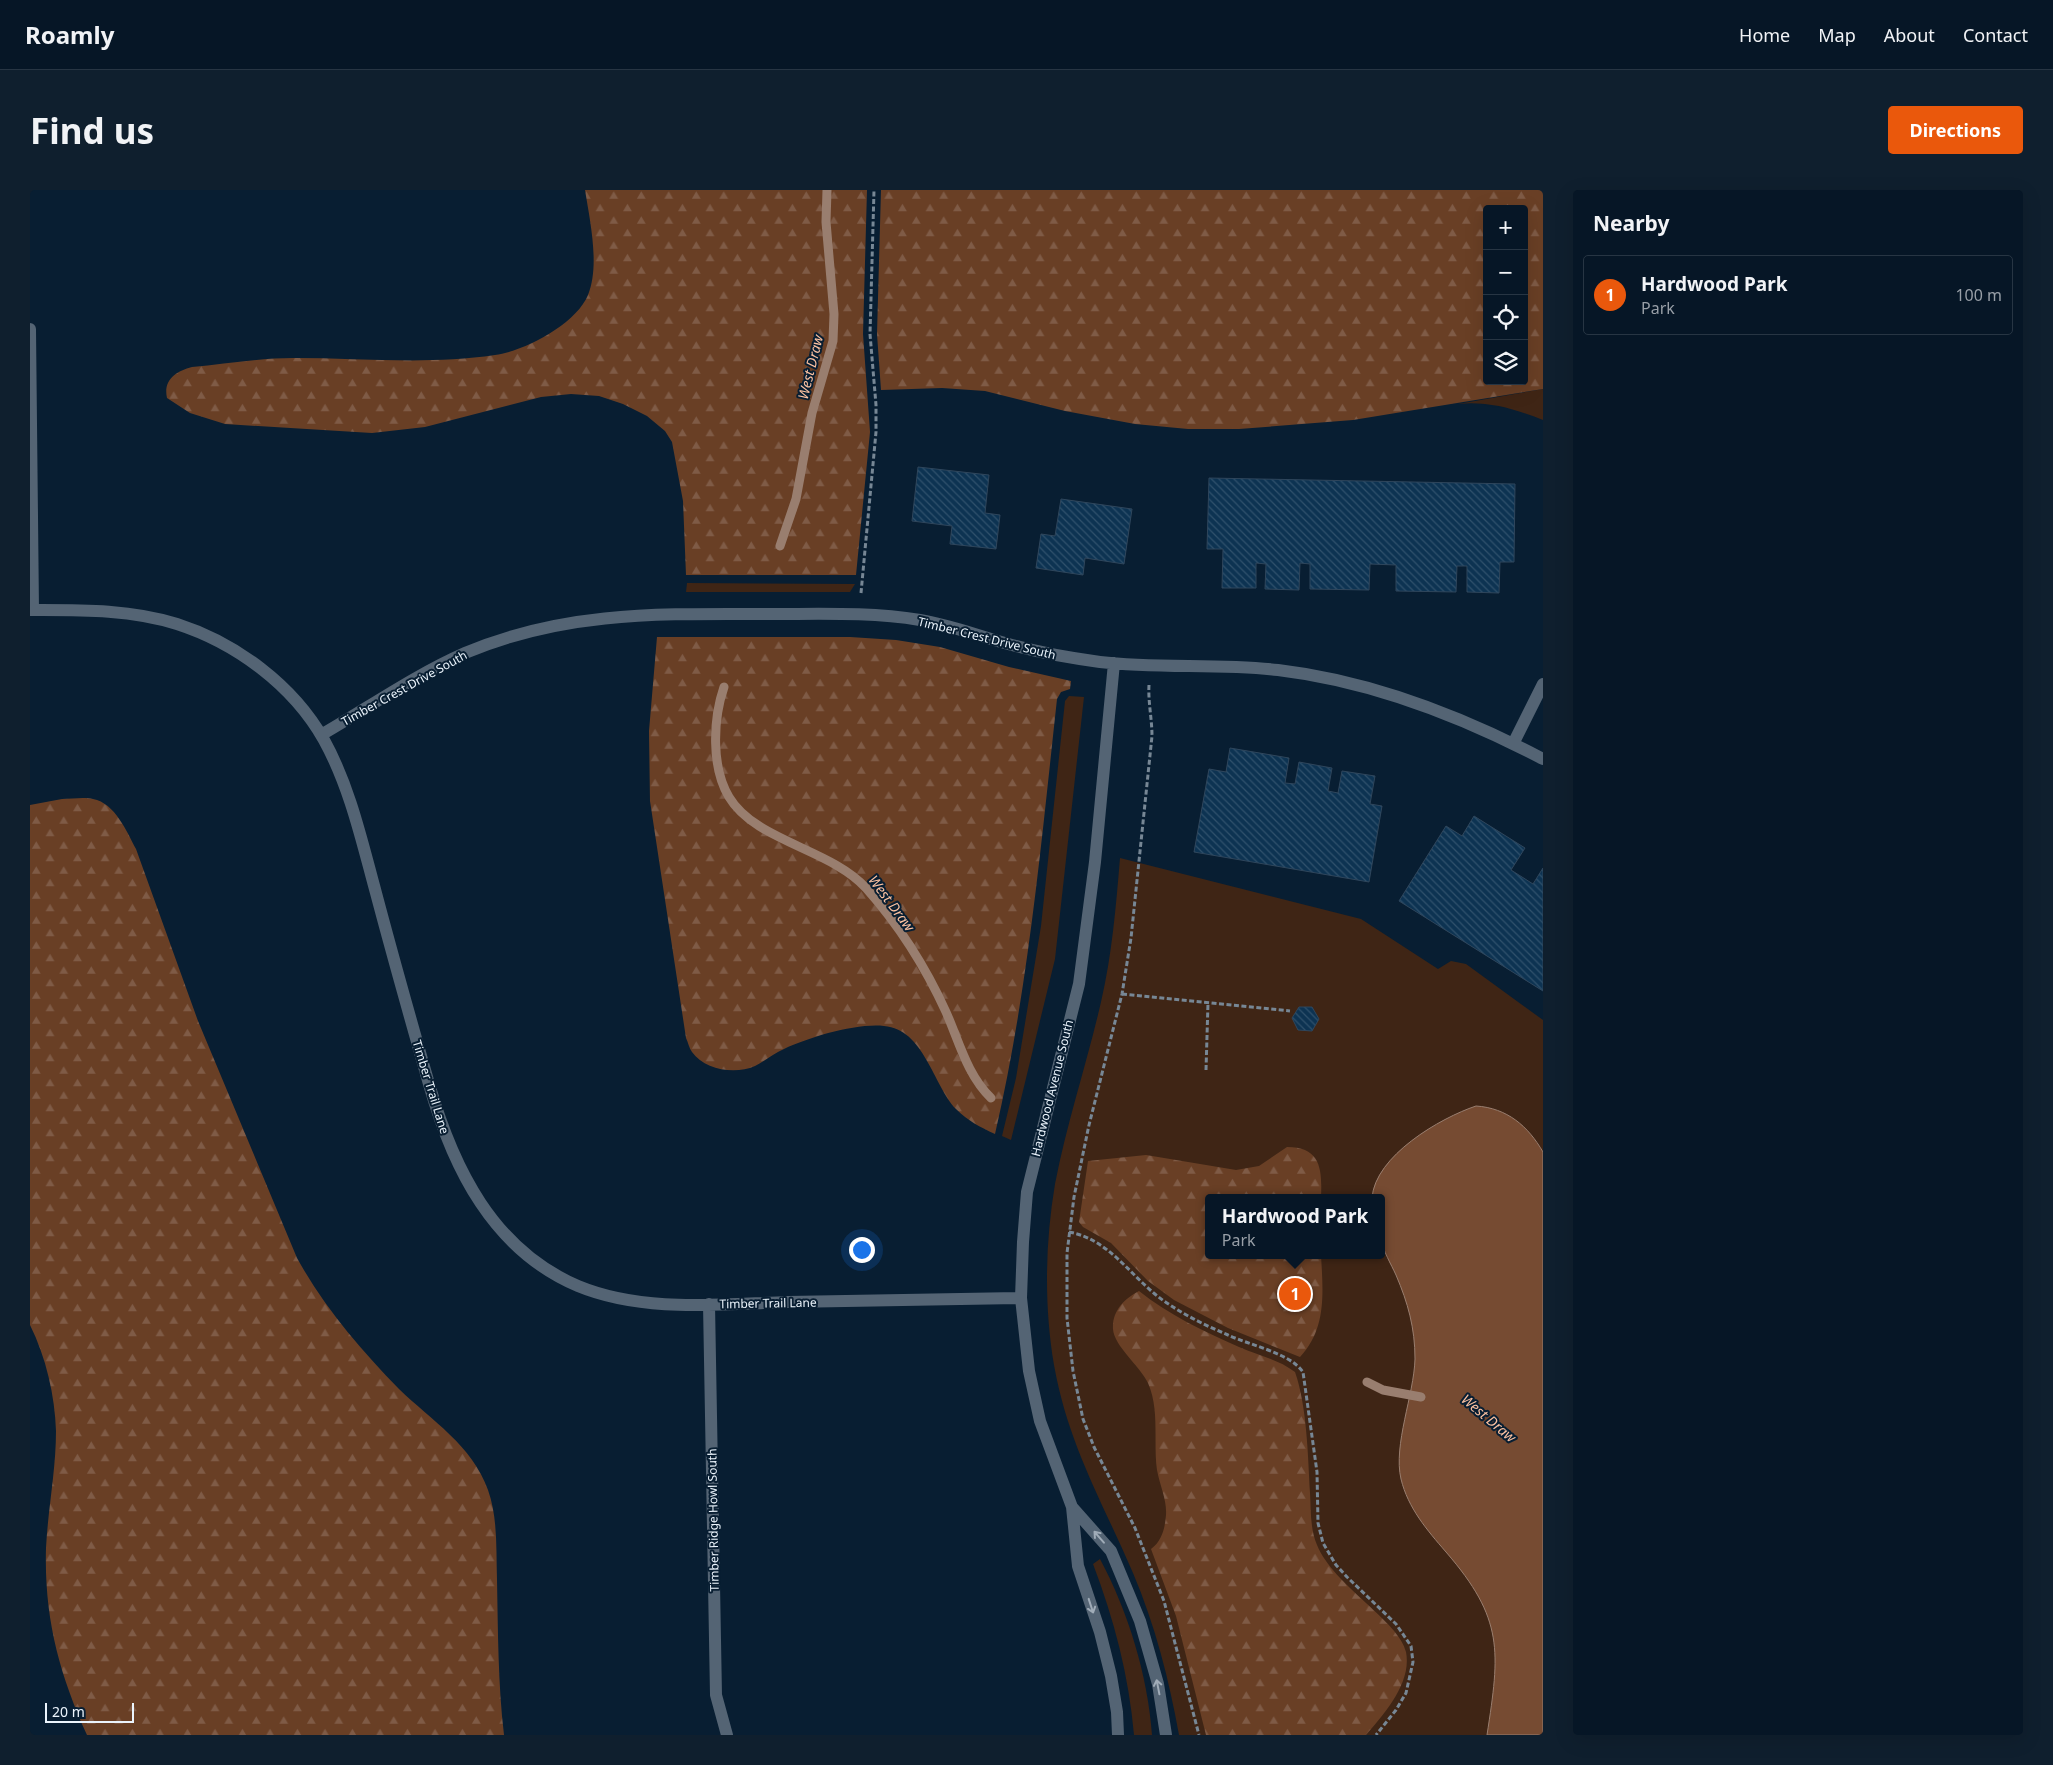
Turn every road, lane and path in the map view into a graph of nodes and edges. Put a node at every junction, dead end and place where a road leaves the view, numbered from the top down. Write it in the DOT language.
graph roads {
  1 [pos="874,190"];
  2 [pos="30,329"];
  3 [pos="31,610"];
  4 [pos="860,614"];
  5 [pos="1114,664"];
  6 [pos="1543,684"];
  7 [pos="1148,698"];
  8 [pos="321,735"];
  9 [pos="1513,744"];
  10 [pos="1543,759"];
  11 [pos="1122,994"];
  12 [pos="1208,1003"];
  13 [pos="1290,1011"];
  14 [pos="1206,1070"];
  15 [pos="1069,1232"];
  16 [pos="1022,1298"];
  17 [pos="709,1304"];
  18 [pos="1072,1507"];
  19 [pos="727,1735"];
  20 [pos="1118,1735"];
  21 [pos="1166,1735"];
  22 [pos="1199,1735"];
  23 [pos="1376,1735"];
  1 -- 4 [label="path"];
  2 -- 3 [label="street"];
  3 -- 8 [label="street, Timber Trail Lane"];
  4 -- 5 [label="street, Timber Crest Drive South"];
  4 -- 8 [label="street, Timber Crest Drive South"];
  5 -- 9 [label="street, Timber Crest Drive South"];
  5 -- 16 [label="street, Hardwood Avenue South"];
  6 -- 9 [label="street"];
  7 -- 11 [label="path"];
  8 -- 17 [label="street, Timber Trail Lane"];
  9 -- 10 [label="street, Timber Crest Drive South"];
  11 -- 12 [label="path"];
  11 -- 15 [label="path"];
  12 -- 13 [label="path"];
  12 -- 14 [label="path"];
  15 -- 22 [label="path"];
  15 -- 23 [label="path"];
  16 -- 17 [label="street, Timber Trail Lane"];
  16 -- 18 [label="street, Hardwood Avenue South"];
  17 -- 19 [label="street, Timber Ridge Howl South"];
  18 -- 20 [label="street, Hardwood Avenue South, one-way"];
  21 -- 18 [label="street, Hardwood Avenue South, one-way"];
}
